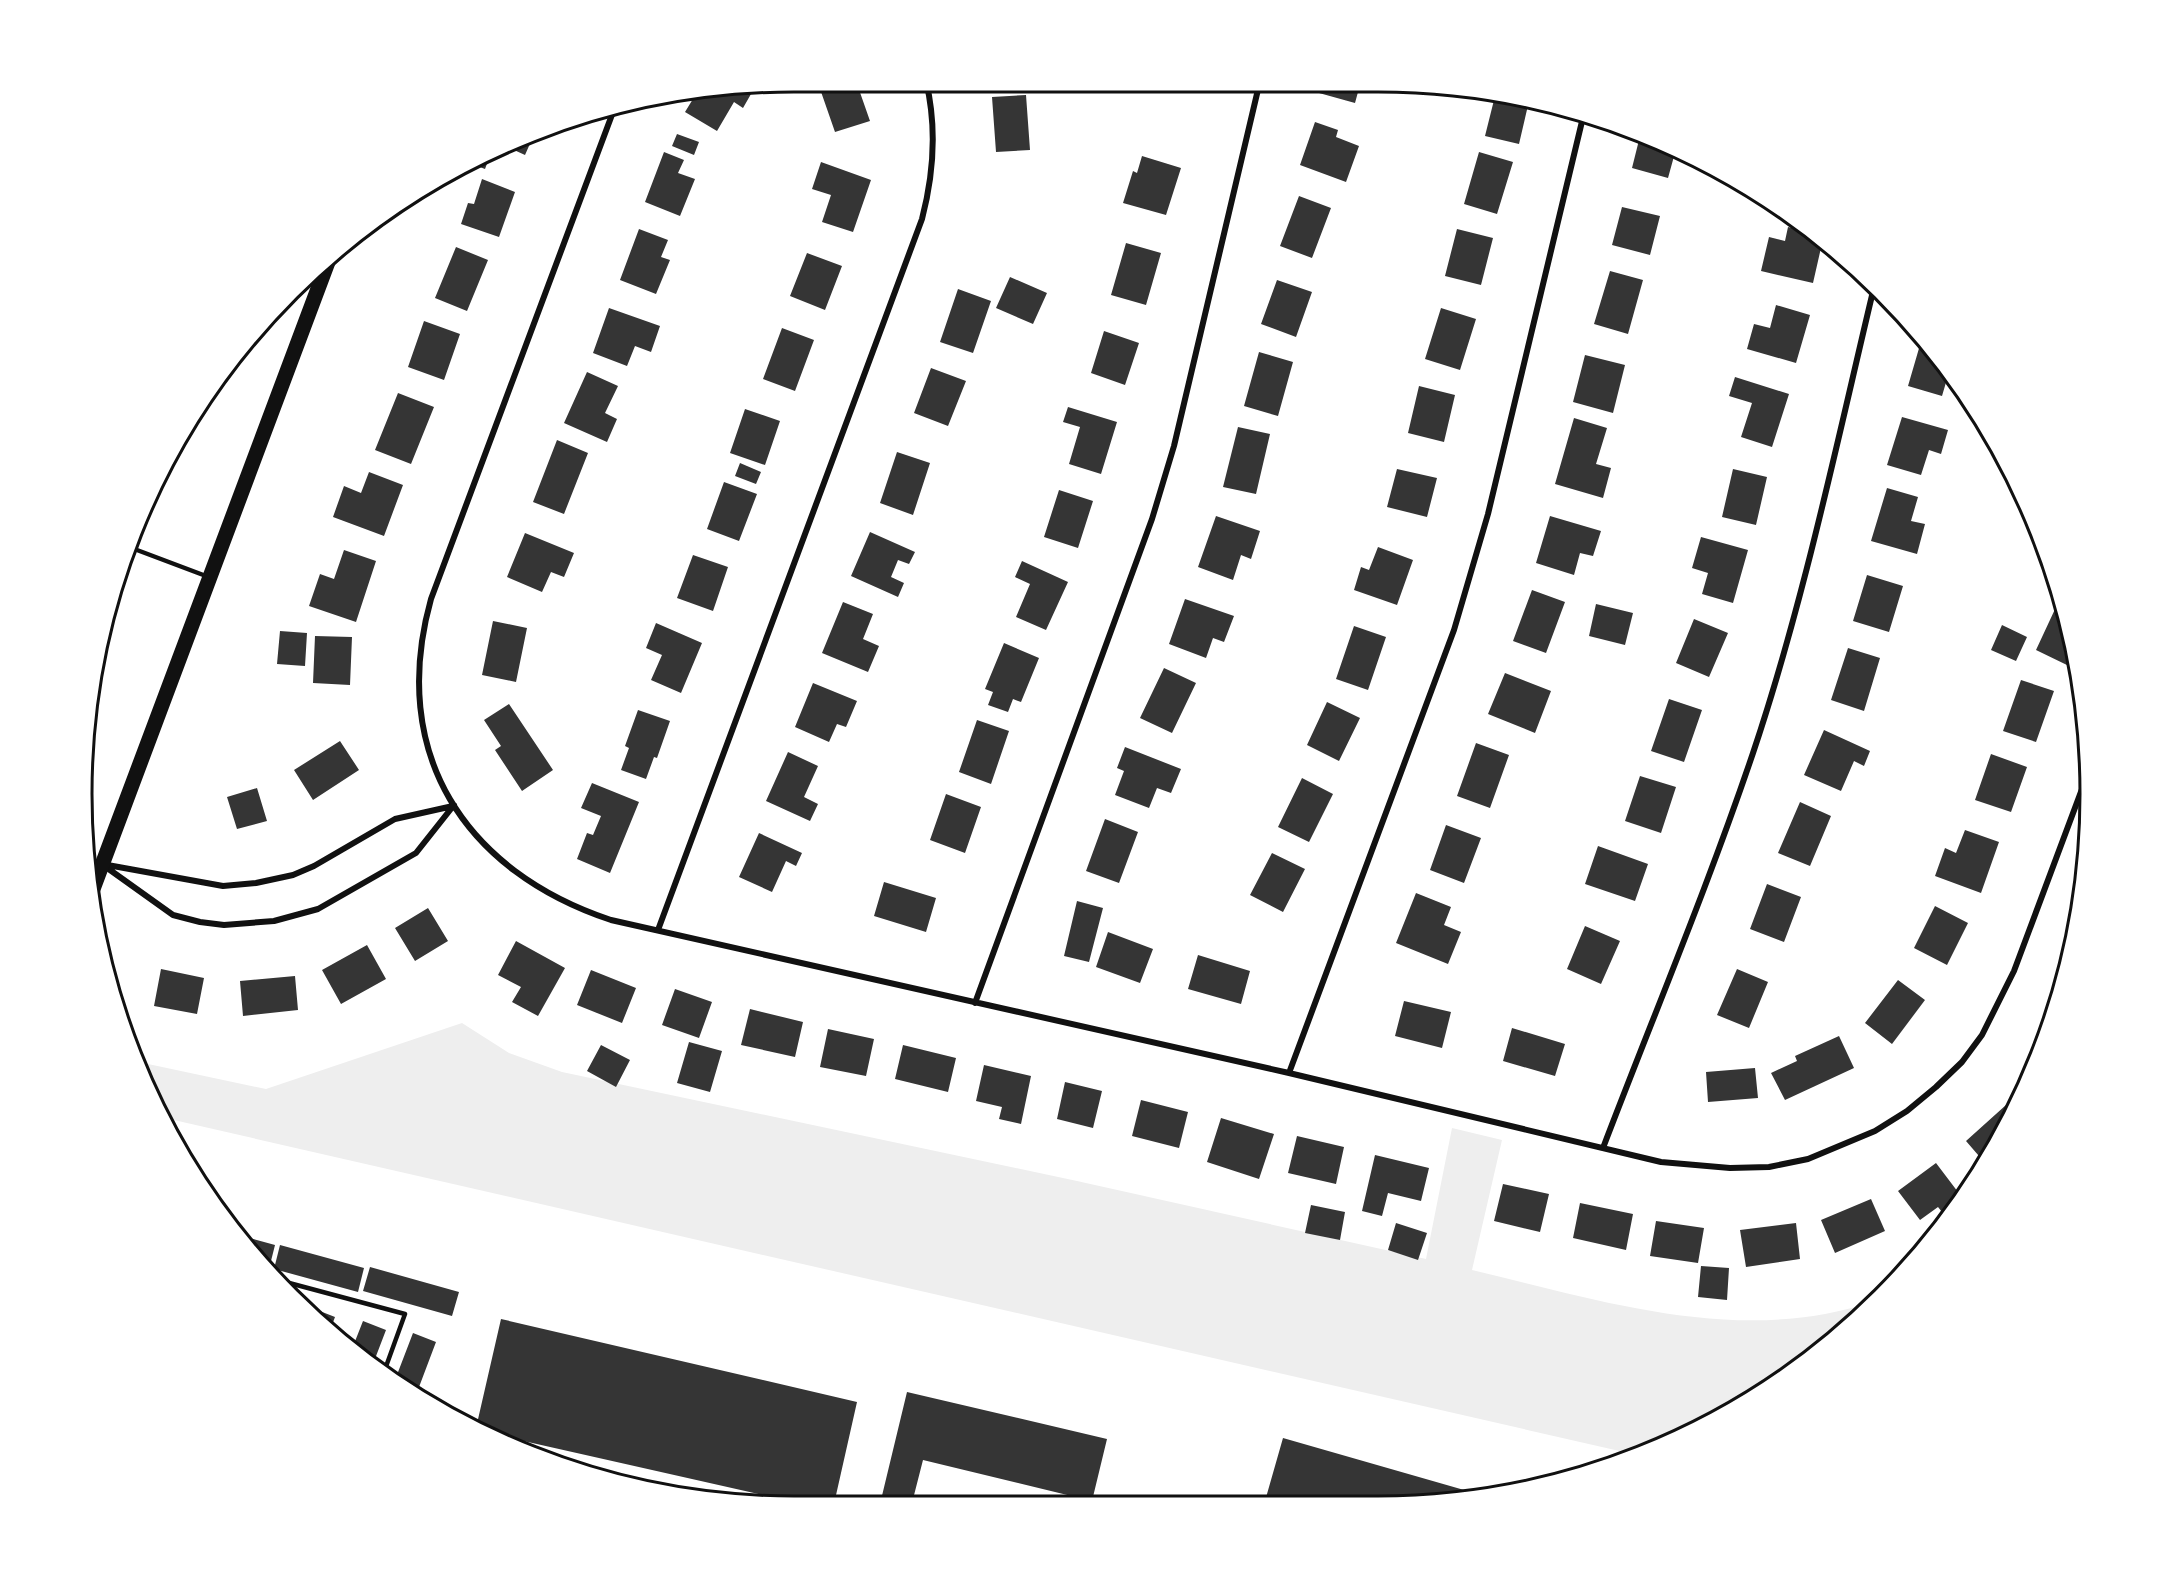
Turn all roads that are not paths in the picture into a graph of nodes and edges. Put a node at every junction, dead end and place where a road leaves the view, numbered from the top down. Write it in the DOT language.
graph roads {
  1 [pos="928,92"];
  2 [pos="1257,92"];
  3 [pos="612,115"];
  4 [pos="1582,122"];
  5 [pos="324,272"];
  6 [pos="1872,295"];
  7 [pos="136,550"];
  8 [pos="209,577"];
  9 [pos="2080,794"];
  10 [pos="454,806"];
  11 [pos="95,861"];
  12 [pos="102,864"];
  13 [pos="97,877"];
  14 [pos="658,930"];
  15 [pos="975,1003"];
  16 [pos="1289,1073"];
  17 [pos="1603,1148"];
  18 [pos="291,1284"];
  19 [pos="387,1365"];
  1 -- 14 [label="street"];
  2 -- 15 [label="street"];
  3 -- 10 [label="street"];
  4 -- 16 [label="street"];
  5 -- 8 [label="main road"];
  6 -- 17 [label="street"];
  7 -- 8 [label="lane"];
  8 -- 12 [label="main road"];
  9 -- 17 [label="street"];
  10 -- 12 [label="street"];
  10 -- 12 [label="street"];
  10 -- 14 [label="street"];
  11 -- 12 [label="street"];
  12 -- 13 [label="main road"];
  14 -- 15 [label="street"];
  15 -- 16 [label="street"];
  16 -- 17 [label="street"];
  18 -- 19 [label="lane"];
}
